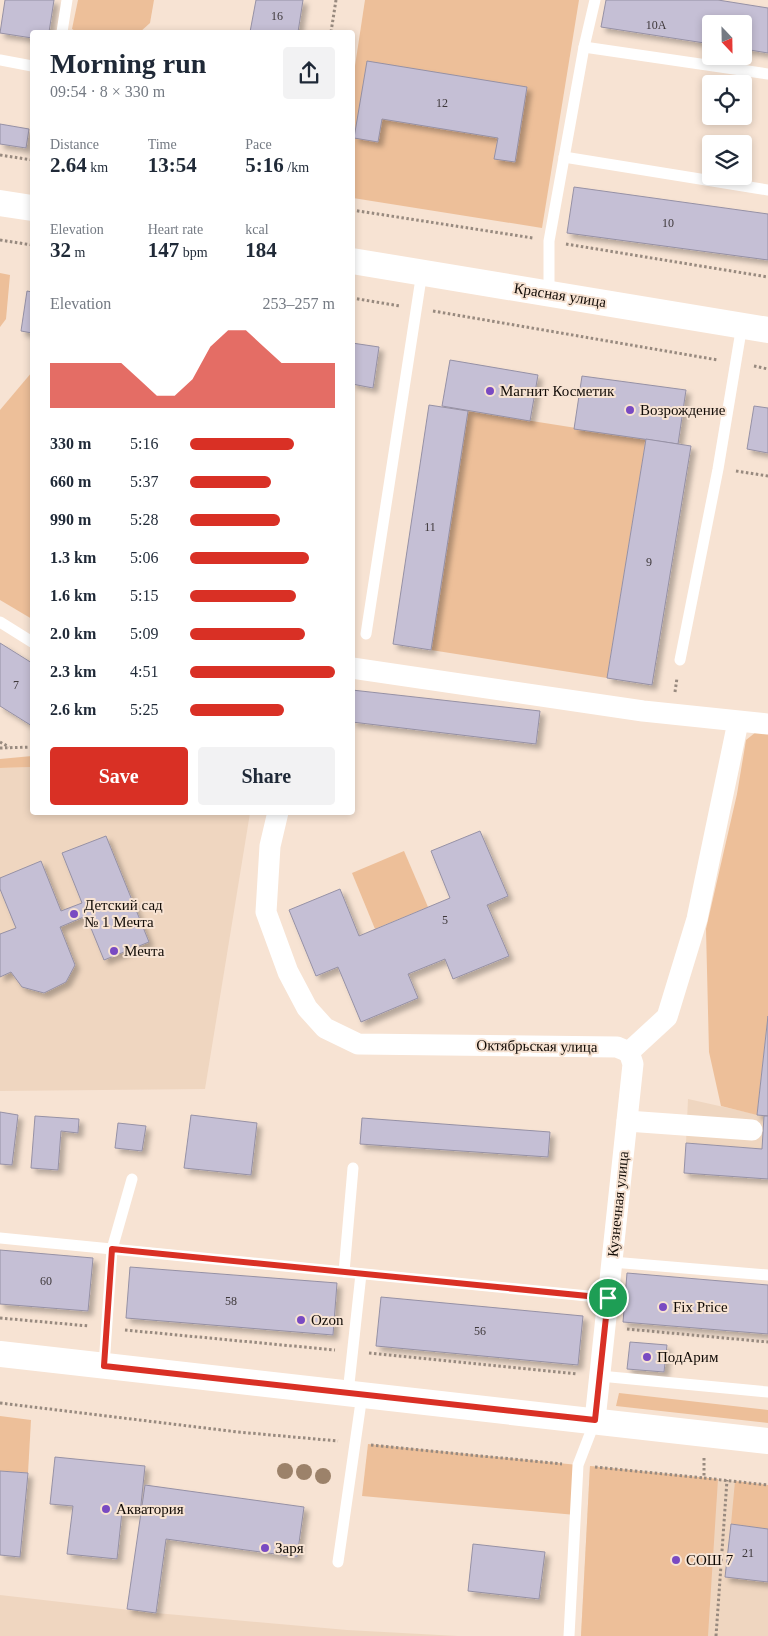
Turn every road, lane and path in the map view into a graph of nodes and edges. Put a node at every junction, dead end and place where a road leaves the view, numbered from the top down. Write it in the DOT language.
graph roads {
  1 [pos="68,0"];
  2 [pos="336,0"];
  3 [pos="595,0"];
  4 [pos="62,30"];
  5 [pos="331,30"];
  6 [pos="584,47"];
  7 [pos="0,60"];
  8 [pos="30,66"];
  9 [pos="768,74"];
  10 [pos="0,155"];
  11 [pos="564,157"];
  12 [pos="30,160"];
  13 [pos="768,190"];
  14 [pos="0,203"];
  15 [pos="30,208"];
  16 [pos="0,240"];
  17 [pos="30,245"];
  18 [pos="355,261"];
  19 [pos="422,272"];
  20 [pos="548,294"];
  21 [pos="355,298"];
  22 [pos="416,308"];
  23 [pos="742,325"];
  24 [pos="768,330"];
  25 [pos="736,363"];
  26 [pos="768,369"];
  27 [pos="718,469"];
  28 [pos="768,476"];
  29 [pos="0,622"];
  30 [pos="366,634"];
  31 [pos="30,641"];
  32 [pos="680,660"];
  33 [pos="355,668"];
  34 [pos="672,714"];
  35 [pos="738,722"];
  36 [pos="768,724"];
  37 [pos="0,742"];
  38 [pos="30,747"];
  39 [pos="0,748"];
  40 [pos="10,748"];
  41 [pos="277,815"];
  42 [pos="629,1052"];
  43 [pos="627,1121"];
  44 [pos="752,1130"];
  45 [pos="353,1168"];
  46 [pos="132,1179"];
  47 [pos="0,1238"];
  48 [pos="112,1249"];
  49 [pos="612,1262"];
  50 [pos="344,1272"];
  51 [pos="361,1274"];
  52 [pos="768,1275"];
  53 [pos="608,1298"];
  54 [pos="0,1318"];
  55 [pos="604,1327"];
  56 [pos="108,1328"];
  57 [pos="768,1342"];
  58 [pos="352,1352"];
  59 [pos="0,1354"];
  60 [pos="104,1366"];
  61 [pos="600,1376"];
  62 [pos="768,1392"];
  63 [pos="355,1394"];
  64 [pos="595,1420"];
  65 [pos="768,1441"];
  66 [pos="727,1480"];
  67 [pos="338,1562"];
  68 [pos="569,1636"];
  69 [pos="716,1636"];
  1 -- 4 [label="lane"];
  2 -- 5 [label="path"];
  3 -- 6 [label="lane"];
  6 -- 9 [label="lane"];
  6 -- 11 [label="lane"];
  7 -- 8 [label="lane"];
  10 -- 12 [label="path"];
  11 -- 13 [label="lane"];
  11 -- 20 [label="lane"];
  14 -- 15 [label="street"];
  16 -- 17 [label="path"];
  18 -- 19 [label="street, Красная улица"];
  19 -- 20 [label="street, Красная улица"];
  19 -- 22 [label="lane"];
  20 -- 23 [label="street, Красная улица"];
  21 -- 22 [label="path"];
  22 -- 25 [label="path"];
  22 -- 30 [label="lane"];
  23 -- 24 [label="street, Красная улица"];
  23 -- 25 [label="lane"];
  25 -- 26 [label="path"];
  25 -- 27 [label="lane"];
  27 -- 28 [label="path"];
  27 -- 32 [label="lane"];
  29 -- 31 [label="lane"];
  32 -- 34 [label="path"];
  33 -- 34 [label="street"];
  34 -- 35 [label="street"];
  35 -- 36 [label="street"];
  35 -- 42 [label="street"];
  37 -- 40 [label="path"];
  38 -- 40 [label="path"];
  39 -- 40 [label="path"];
  41 -- 42 [label="street, Октябрьская улица"];
  42 -- 43 [label="street, Кузнечная улица"];
  43 -- 44 [label="street"];
  43 -- 49 [label="street, Кузнечная улица"];
  45 -- 50 [label="lane"];
  46 -- 48 [label="lane"];
  47 -- 48 [label="lane"];
  48 -- 50 [label="lane"];
  48 -- 56 [label="lane"];
  49 -- 52 [label="lane"];
  49 -- 53 [label="street, Кузнечная улица"];
  50 -- 51 [label="lane"];
  51 -- 53 [label="lane"];
  51 -- 58 [label="lane"];
  53 -- 55 [label="street, Кузнечная улица"];
  54 -- 56 [label="path"];
  55 -- 57 [label="path"];
  55 -- 61 [label="street, Кузнечная улица"];
  56 -- 58 [label="path"];
  56 -- 60 [label="lane"];
  58 -- 61 [label="path"];
  58 -- 63 [label="lane"];
  59 -- 60 [label="street"];
  60 -- 63 [label="street"];
  61 -- 62 [label="lane"];
  61 -- 64 [label="street, Кузнечная улица"];
  63 -- 64 [label="street"];
  63 -- 67 [label="lane"];
  64 -- 65 [label="street"];
  64 -- 68 [label="lane"];
  66 -- 69 [label="path"];
}
